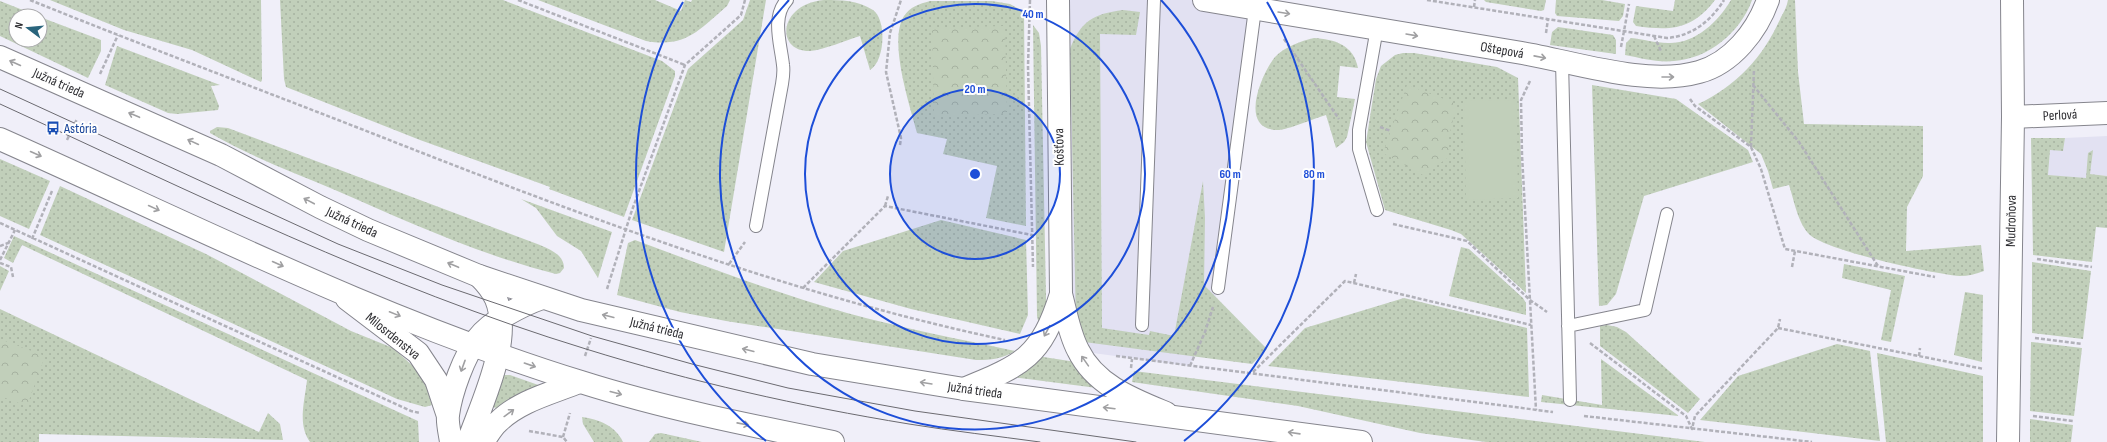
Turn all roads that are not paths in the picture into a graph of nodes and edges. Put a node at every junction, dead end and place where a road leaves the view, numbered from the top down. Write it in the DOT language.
graph roads {
  1 [pos="787,0"];
  2 [pos="1058,0"];
  3 [pos="1154,0"];
  4 [pos="1204,0"];
  5 [pos="1768,0"];
  6 [pos="2012,0"];
  7 [pos="1255,9"];
  8 [pos="1377,28"];
  9 [pos="0,57"];
  10 [pos="1562,61"];
  11 [pos="2107,113"];
  12 [pos="2013,117"];
  13 [pos="0,139"];
  14 [pos="1377,210"];
  15 [pos="1667,214"];
  16 [pos="756,226"];
  17 [pos="479,276"];
  18 [pos="1218,288"];
  19 [pos="333,289"];
  20 [pos="1061,294"];
  21 [pos="542,298"];
  22 [pos="500,320"];
  23 [pos="1142,326"];
  24 [pos="1568,326"];
  25 [pos="474,345"];
  26 [pos="498,354"];
  27 [pos="579,382"];
  28 [pos="964,389"];
  29 [pos="1570,400"];
  30 [pos="448,416"];
  31 [pos="1176,418"];
  32 [pos="451,442"];
  33 [pos="468,442"];
  34 [pos="483,442"];
  35 [pos="832,442"];
  36 [pos="1361,442"];
  37 [pos="2008,442"];
  1 -- 16 [label="lane"];
  2 -- 20 [label="street, Košťova"];
  3 -- 23 [label="lane"];
  4 -- 7 [label="street, Oštepová"];
  10 -- 5 [label="street, Oštepová, one-way"];
  6 -- 12 [label="street, Mudroňova"];
  7 -- 8 [label="street, Oštepová, one-way"];
  7 -- 18 [label="lane"];
  8 -- 10 [label="street, Oštepová, one-way"];
  8 -- 14 [label="lane"];
  17 -- 9 [label="street, Južná trieda, one-way"];
  10 -- 24 [label="lane"];
  11 -- 12 [label="street, Perlová"];
  12 -- 37 [label="street, Mudroňova"];
  13 -- 19 [label="street, one-way"];
  15 -- 24 [label="lane"];
  17 -- 21 [label="street, Južná trieda"];
  17 -- 22 [label="street"];
  19 -- 25 [label="street, one-way"];
  19 -- 30 [label="street, Milosrdenstva"];
  20 -- 28 [label="street, one-way"];
  31 -- 20 [label="street, one-way"];
  21 -- 22 [label="street, Milosrdenstva"];
  28 -- 21 [label="street, Južná trieda, one-way"];
  22 -- 25 [label="street, Milosrdenstva"];
  22 -- 26 [label="street"];
  24 -- 29 [label="lane"];
  25 -- 26 [label="street"];
  25 -- 30 [label="street, Milosrdenstva, one-way"];
  26 -- 27 [label="street, one-way"];
  26 -- 33 [label="street"];
  34 -- 27 [label="street, one-way"];
  27 -- 35 [label="street, one-way"];
  31 -- 28 [label="street, Južná trieda, one-way"];
  30 -- 32 [label="street, Milosrdenstva"];
  36 -- 31 [label="street, Južná trieda, one-way"];
}
